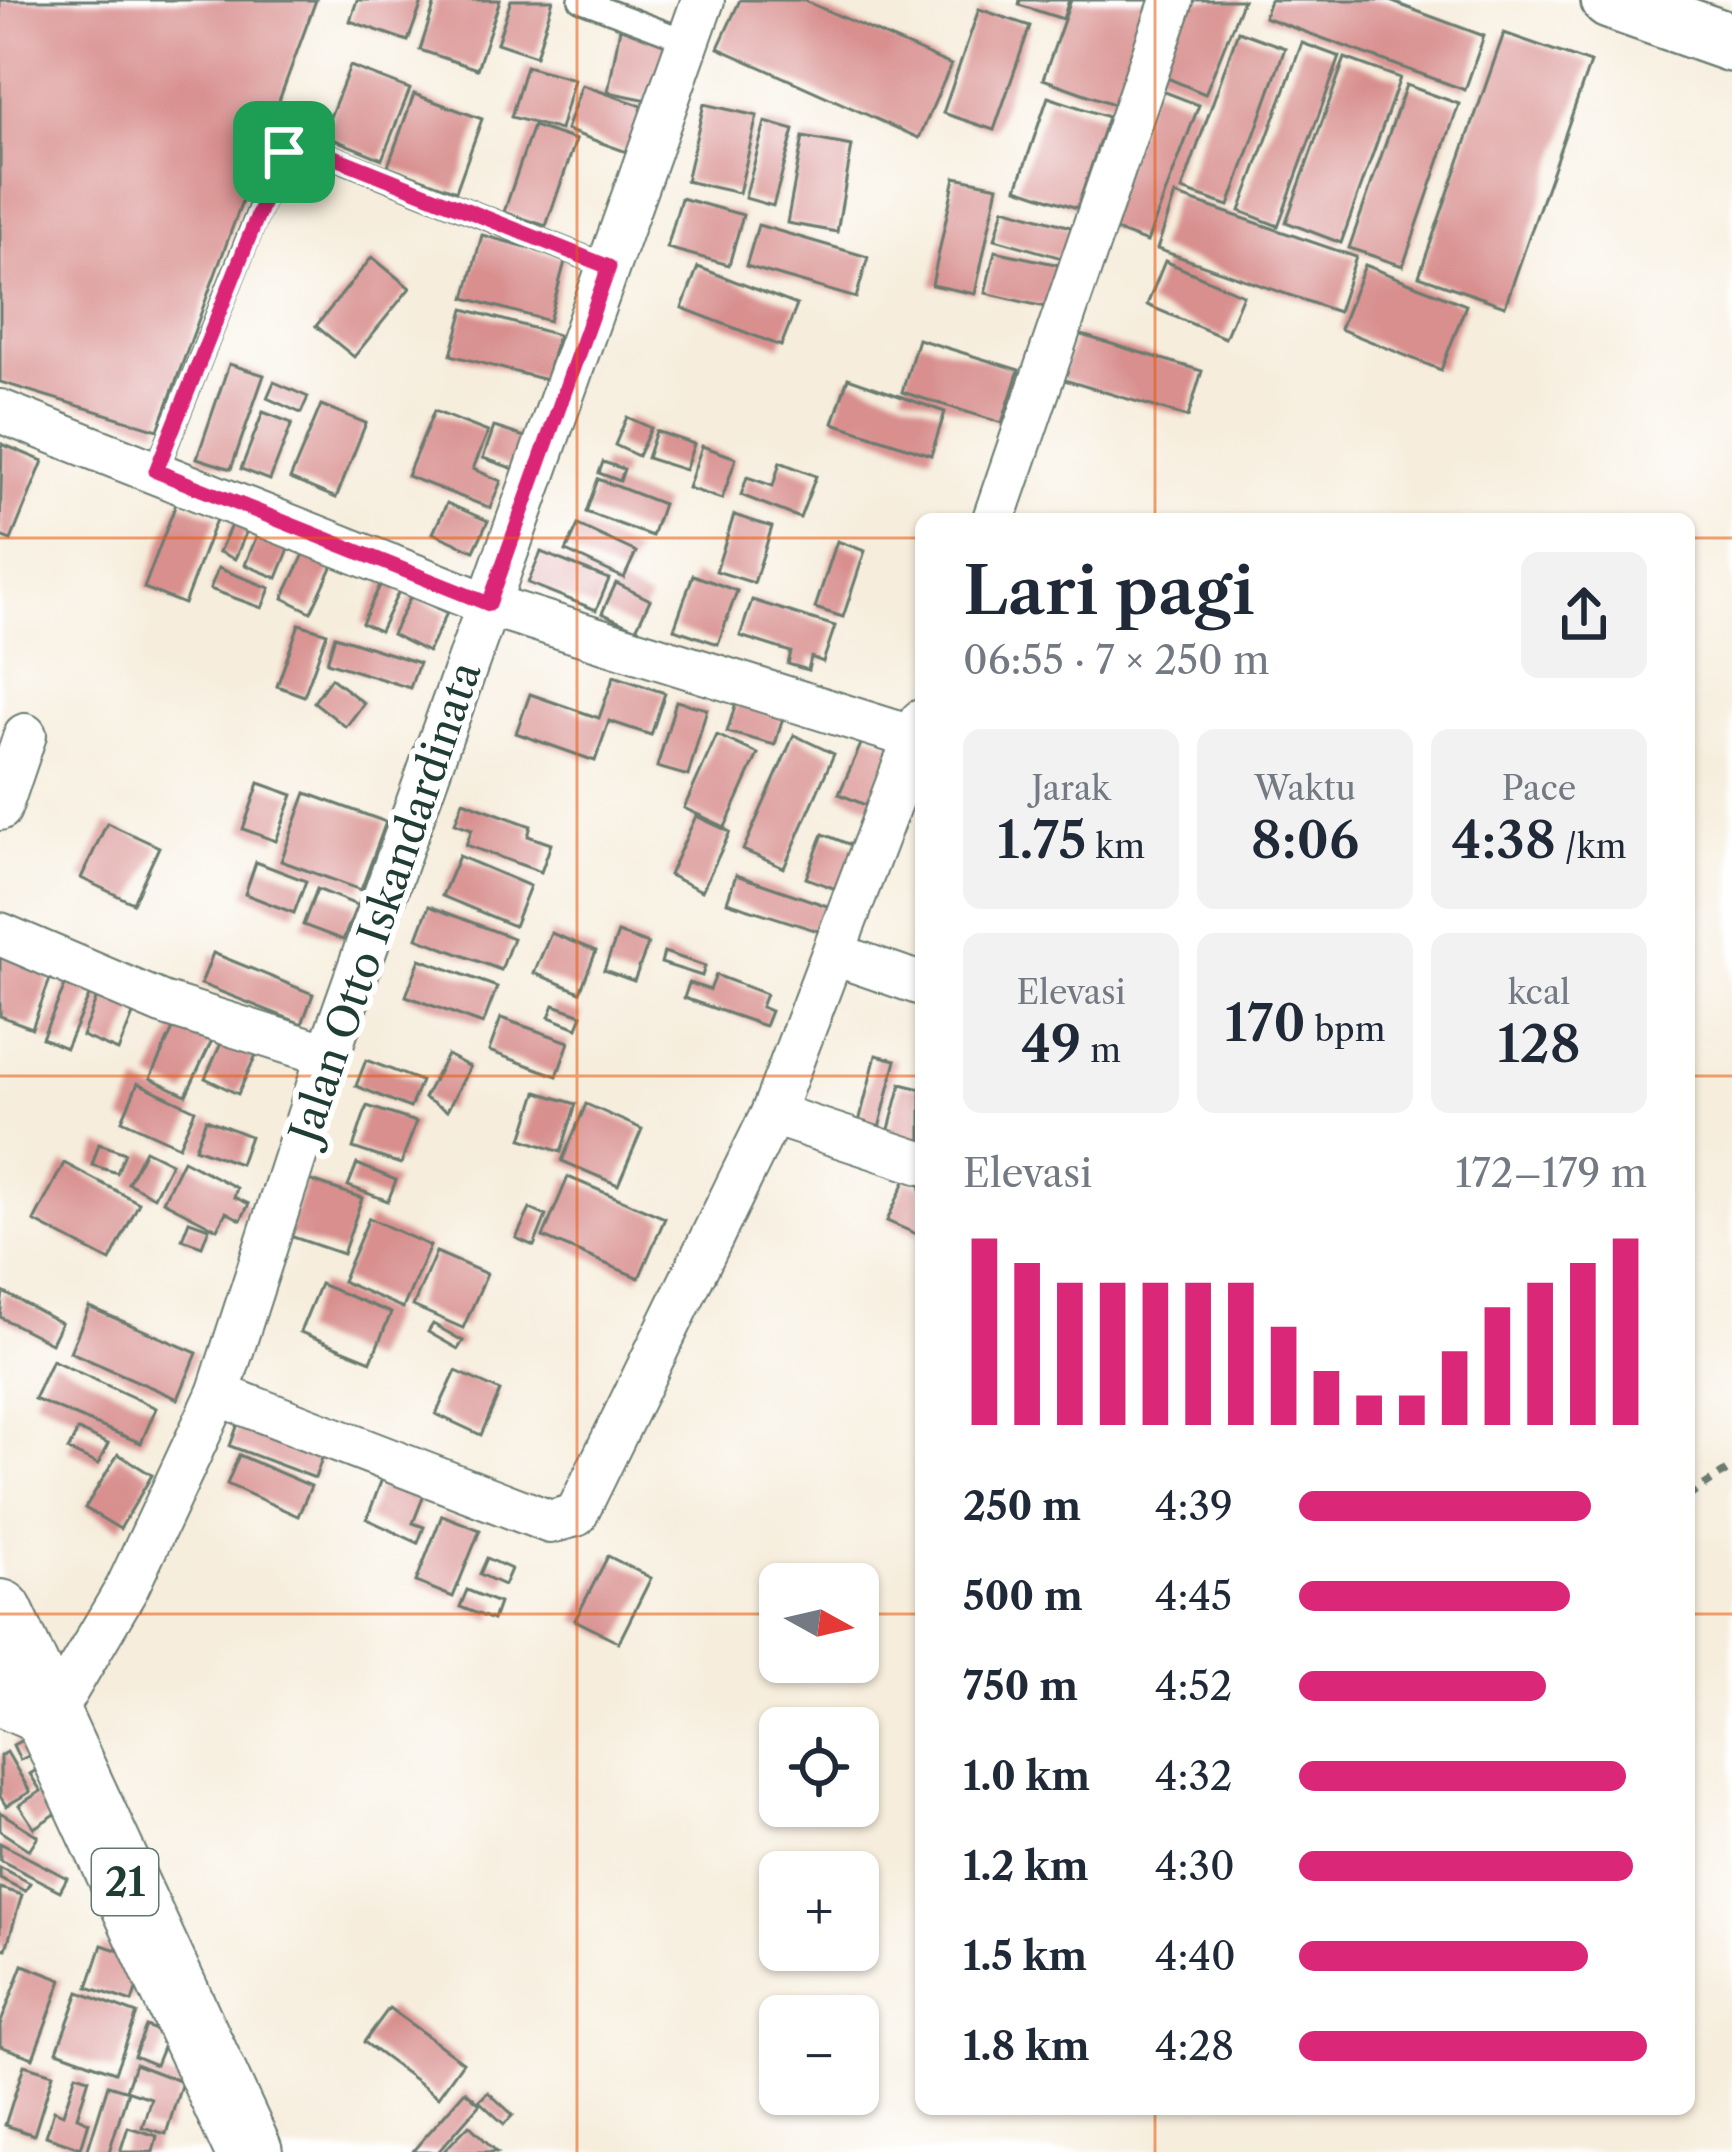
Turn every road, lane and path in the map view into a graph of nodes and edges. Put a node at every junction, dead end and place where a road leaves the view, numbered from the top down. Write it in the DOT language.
graph roads {
  1 [pos="580,0"];
  2 [pos="703,0"];
  3 [pos="1172,0"];
  4 [pos="1610,0"];
  5 [pos="688,41"];
  6 [pos="1732,44"];
  7 [pos="609,267"];
  8 [pos="0,411"];
  9 [pos="156,471"];
  10 [pos="996,513"];
  11 [pos="489,604"];
  12 [pos="915,728"];
  13 [pos="25,734"];
  14 [pos="915,737"];
  15 [pos="0,809"];
  16 [pos="0,934"];
  17 [pos="837,955"];
  18 [pos="915,982"];
  19 [pos="328,1055"];
  20 [pos="772,1114"];
  21 [pos="915,1161"];
  22 [pos="218,1394"];
  23 [pos="1732,1467"];
  24 [pos="1695,1492"];
  25 [pos="0,1612"];
  26 [pos="36,1717"];
  27 [pos="249,2152"];
  1 -- 5 [label="lane"];
  2 -- 5 [label="street, Jalan Otto Iskandardinata"];
  3 -- 10 [label="street"];
  4 -- 6 [label="main road"];
  5 -- 7 [label="street, Jalan Otto Iskandardinata"];
  7 -- 9 [label="lane"];
  7 -- 11 [label="street, Jalan Otto Iskandardinata"];
  8 -- 9 [label="street"];
  9 -- 11 [label="street"];
  11 -- 12 [label="street"];
  11 -- 19 [label="street, Jalan Otto Iskandardinata"];
  13 -- 15 [label="street"];
  14 -- 17 [label="street"];
  16 -- 19 [label="street"];
  17 -- 18 [label="street"];
  17 -- 20 [label="street"];
  19 -- 22 [label="street, Jalan Otto Iskandardinata"];
  20 -- 21 [label="street"];
  20 -- 22 [label="street"];
  22 -- 26 [label="street, Jalan Otto Iskandardinata"];
  23 -- 24 [label="path"];
  25 -- 26 [label="highway, 21"];
  26 -- 27 [label="highway, 21"];
}
